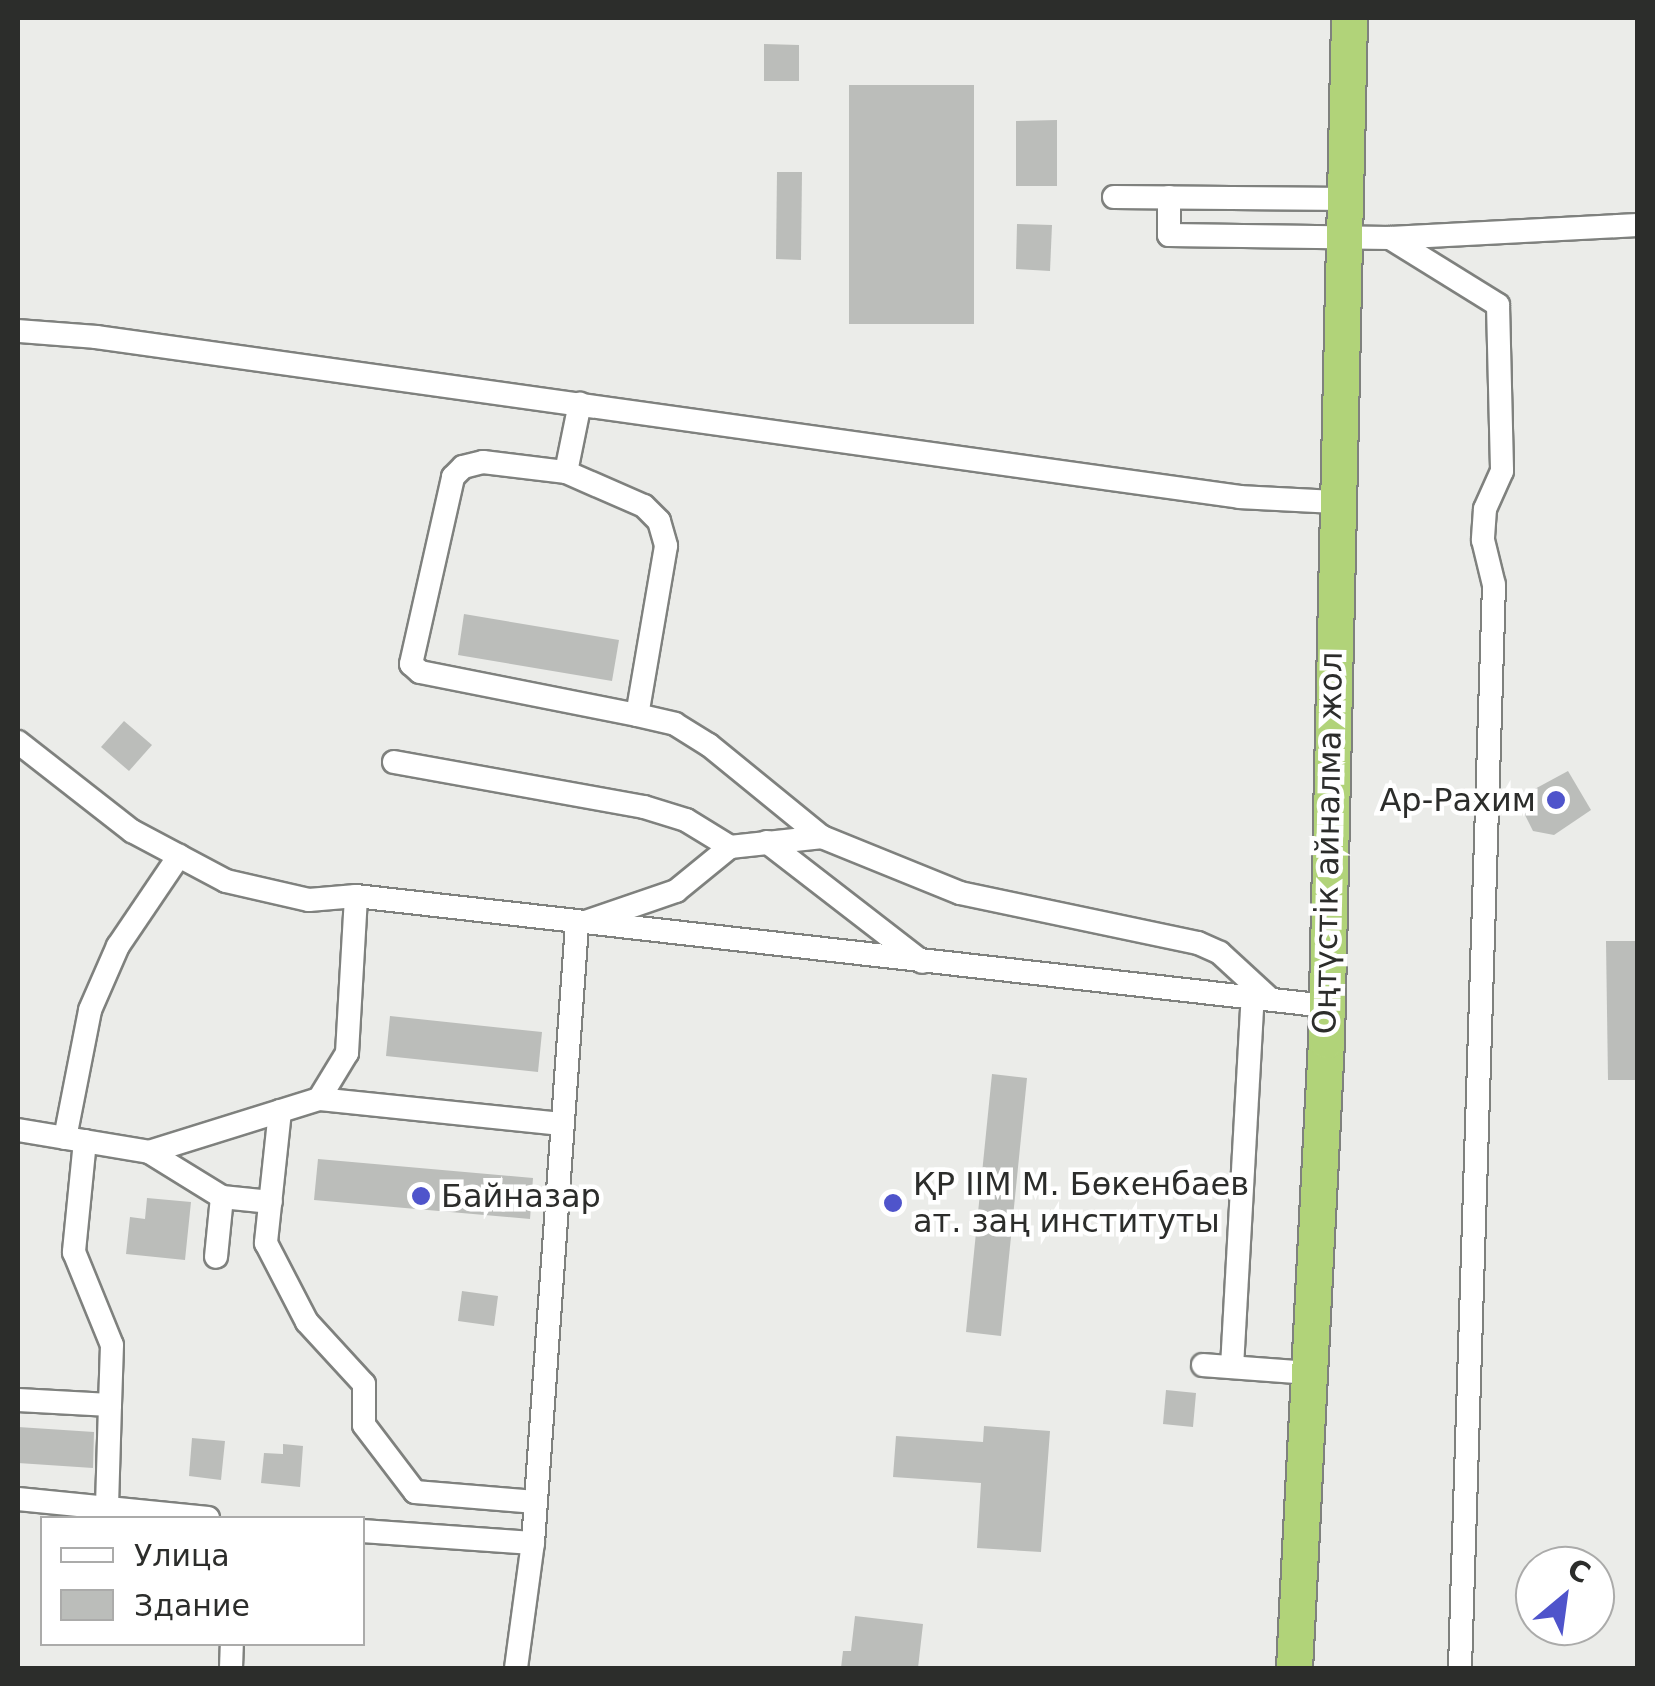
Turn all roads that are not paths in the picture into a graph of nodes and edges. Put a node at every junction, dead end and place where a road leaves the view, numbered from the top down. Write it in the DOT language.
graph roads {
  1 [pos="1349,18"];
  2 [pos="1114,197"];
  3 [pos="1169,198"];
  4 [pos="1349,199"];
  5 [pos="1638,225"];
  6 [pos="1348,238"];
  7 [pos="1390,238"];
  8 [pos="18,331"];
  9 [pos="580,403"];
  10 [pos="566,472"];
  11 [pos="1334,502"];
  12 [pos="637,714"];
  13 [pos="18,742"];
  14 [pos="394,762"];
  15 [pos="822,837"];
  16 [pos="767,842"];
  17 [pos="730,846"];
  18 [pos="179,856"];
  19 [pos="356,896"];
  20 [pos="577,925"];
  21 [pos="922,962"];
  22 [pos="1261,997"];
  23 [pos="1326,1006"];
  24 [pos="319,1099"];
  25 [pos="280,1111"];
  26 [pos="563,1124"];
  27 [pos="18,1130"];
  28 [pos="75,1140"];
  29 [pos="149,1152"];
  30 [pos="222,1197"];
  31 [pos="270,1202"];
  32 [pos="216,1257"];
  33 [pos="1203,1365"];
  34 [pos="1232,1367"];
  35 [pos="1309,1373"];
  36 [pos="18,1400"];
  37 [pos="110,1404"];
  38 [pos="18,1500"];
  39 [pos="536,1502"];
  40 [pos="107,1508"];
  41 [pos="188,1516"];
  42 [pos="365,1531"];
  43 [pos="533,1544"];
  44 [pos="516,1668"];
  45 [pos="1294,1668"];
  46 [pos="1460,1668"];
  1 -- 4 [label="highway, Оңтүстік айналма жол"];
  2 -- 3 [label="street"];
  3 -- 4 [label="street"];
  3 -- 6 [label="street"];
  4 -- 6 [label="highway, Оңтүстік айналма жол"];
  5 -- 7 [label="street"];
  6 -- 7 [label="street"];
  6 -- 11 [label="highway, Оңтүстік айналма жол"];
  7 -- 46 [label="street"];
  8 -- 9 [label="street"];
  9 -- 10 [label="street"];
  9 -- 11 [label="street"];
  10 -- 12 [label="street"];
  10 -- 12 [label="street"];
  11 -- 23 [label="highway, Оңтүстік айналма жол"];
  12 -- 15 [label="street"];
  13 -- 18 [label="street"];
  14 -- 17 [label="street"];
  15 -- 16 [label="street"];
  15 -- 22 [label="street"];
  16 -- 17 [label="street"];
  16 -- 21 [label="street"];
  17 -- 20 [label="street"];
  18 -- 19 [label="street"];
  18 -- 28 [label="street"];
  19 -- 20 [label="street"];
  19 -- 24 [label="street"];
  20 -- 21 [label="street"];
  20 -- 26 [label="street"];
  21 -- 22 [label="street"];
  22 -- 23 [label="street"];
  22 -- 34 [label="street"];
  23 -- 35 [label="highway, Оңтүстік айналма жол"];
  24 -- 25 [label="street"];
  24 -- 26 [label="street"];
  25 -- 29 [label="street"];
  25 -- 31 [label="street"];
  26 -- 39 [label="street"];
  27 -- 28 [label="street"];
  28 -- 29 [label="street"];
  28 -- 37 [label="street"];
  29 -- 30 [label="street"];
  30 -- 31 [label="street"];
  30 -- 32 [label="street"];
  31 -- 39 [label="street"];
  33 -- 34 [label="street"];
  34 -- 35 [label="street"];
  35 -- 45 [label="highway, Оңтүстік айналма жол"];
  36 -- 37 [label="street"];
  37 -- 40 [label="street"];
  38 -- 40 [label="street"];
  39 -- 43 [label="street"];
  40 -- 41 [label="street"];
  42 -- 43 [label="street"];
  43 -- 44 [label="street"];
}
